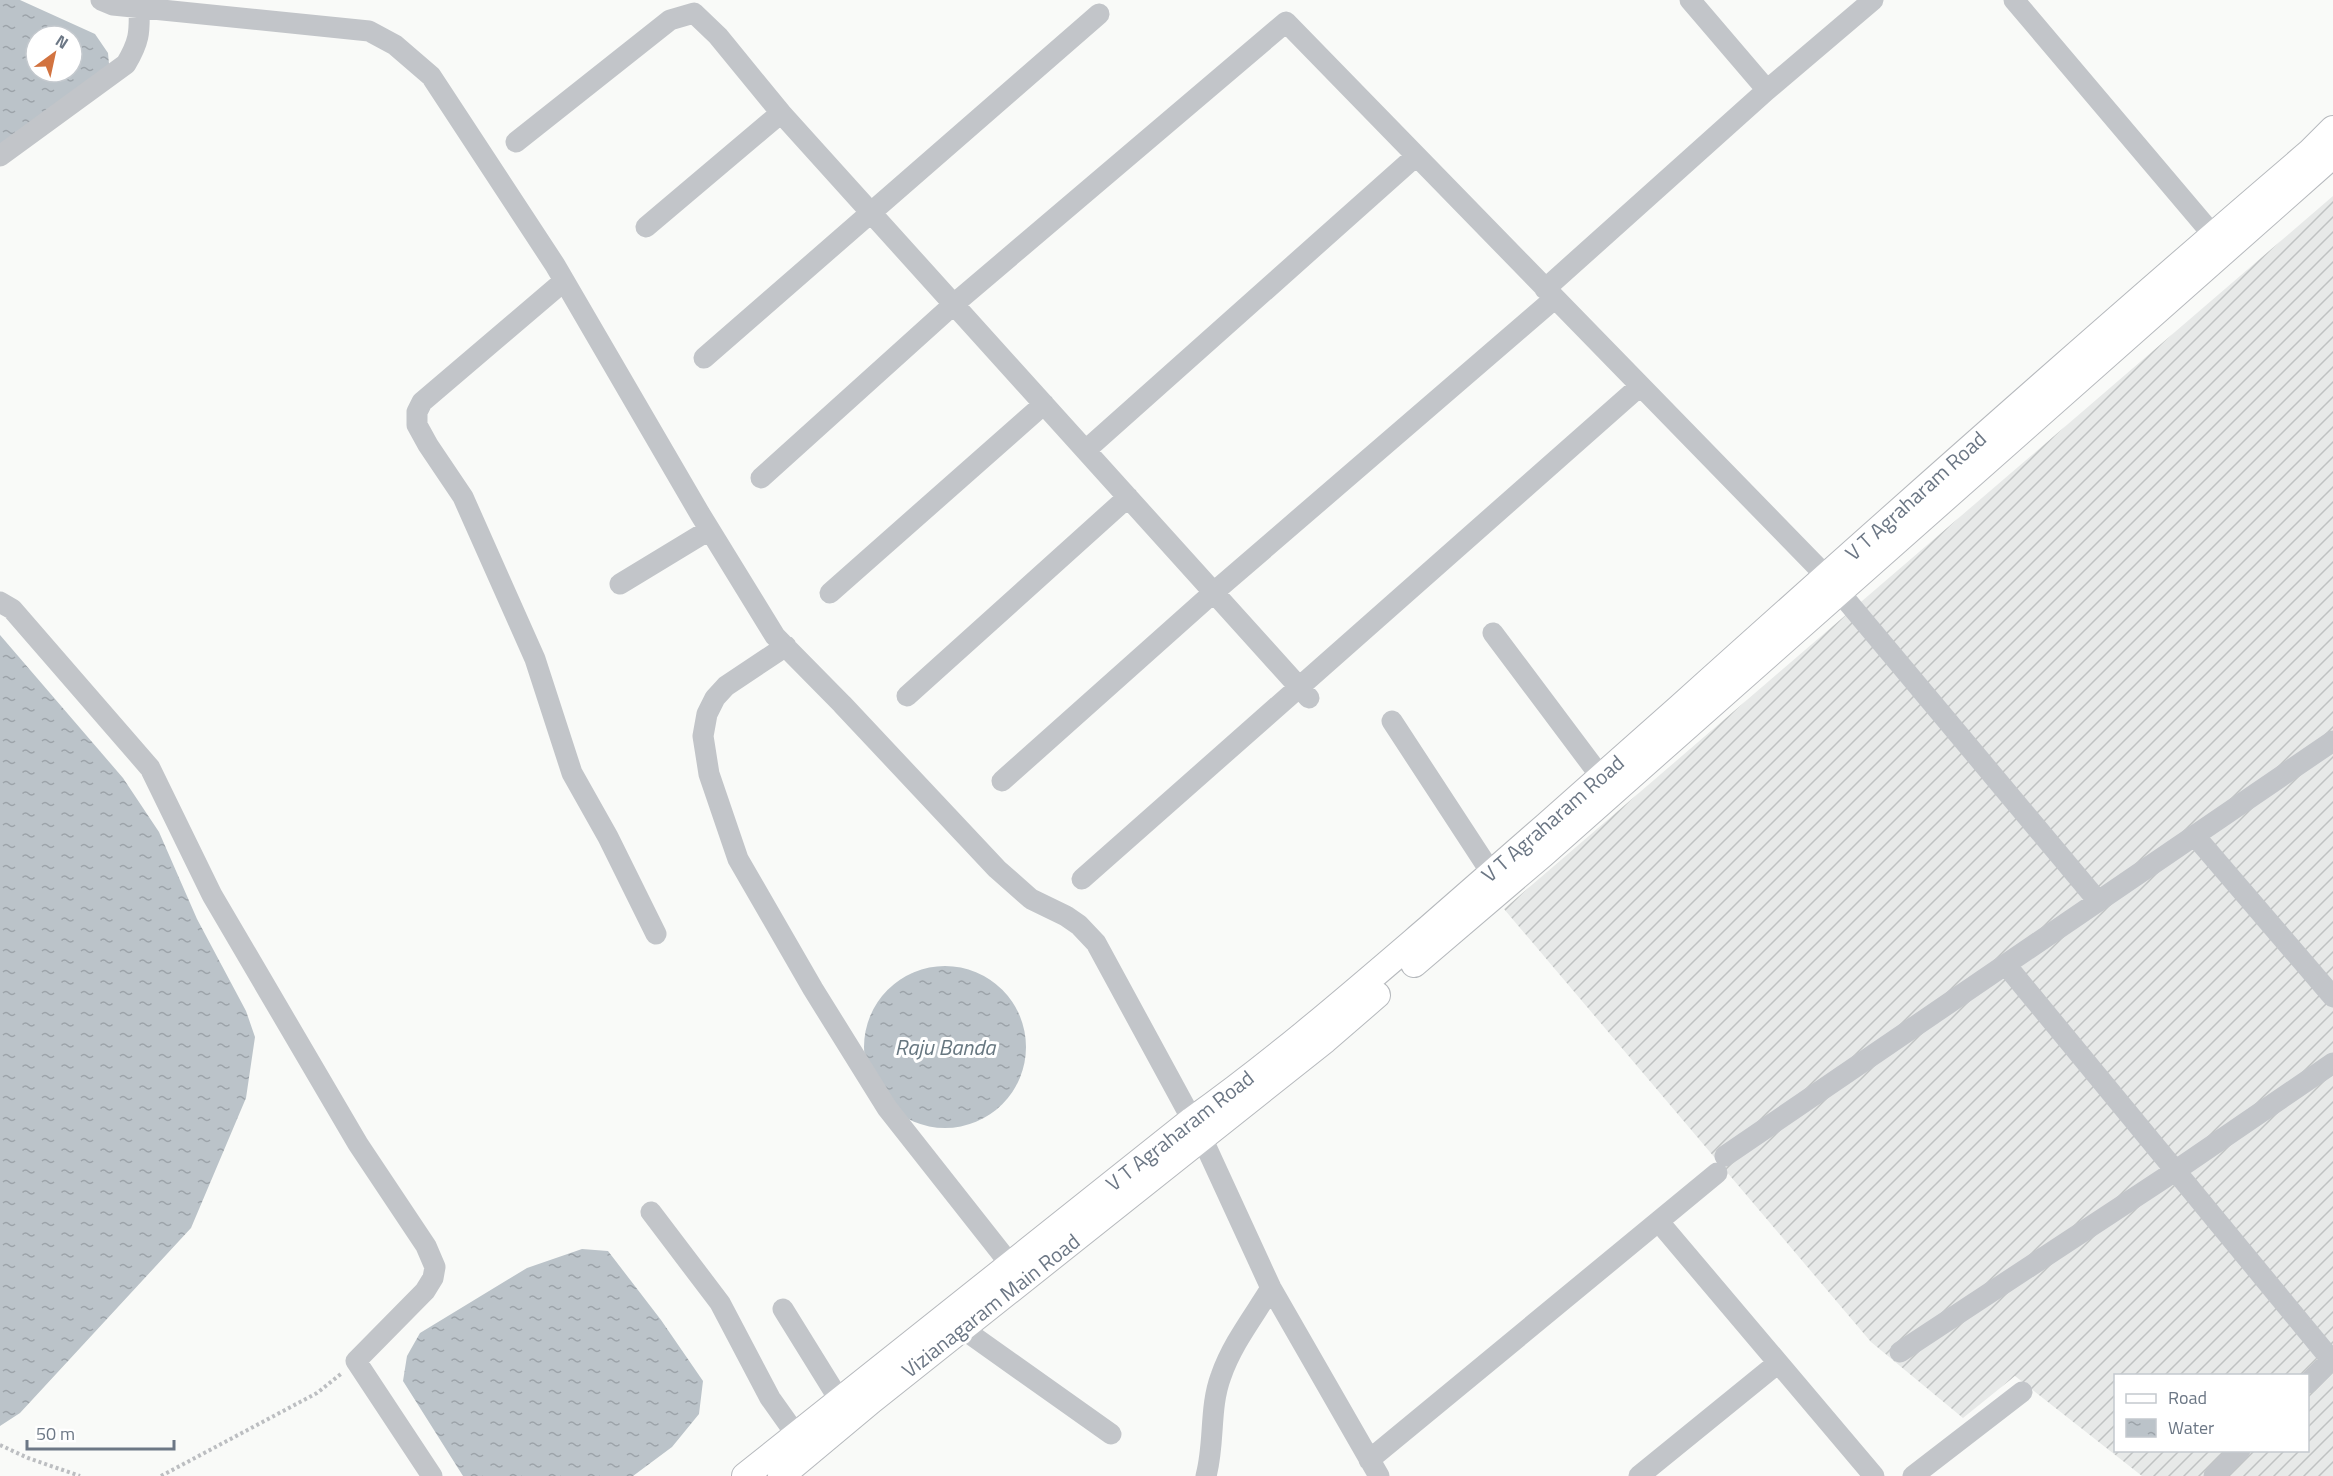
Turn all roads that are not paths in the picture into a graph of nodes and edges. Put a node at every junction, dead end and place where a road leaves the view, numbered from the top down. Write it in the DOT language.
graph roads {
  1 [pos="101,0"];
  2 [pos="1690,0"];
  3 [pos="1873,0"];
  4 [pos="2014,0"];
  5 [pos="139,8"];
  6 [pos="1099,14"];
  7 [pos="1767,90"];
  8 [pos="781,113"];
  9 [pos="2332,139"];
  10 [pos="516,142"];
  11 [pos="0,156"];
  12 [pos="1416,156"];
  13 [pos="871,213"];
  14 [pos="646,227"];
  15 [pos="2213,235"];
  16 [pos="564,281"];
  17 [pos="1549,294"];
  18 [pos="954,304"];
  19 [pos="704,358"];
  20 [pos="1640,386"];
  21 [pos="1044,404"];
  22 [pos="1086,450"];
  23 [pos="761,477"];
  24 [pos="1128,497"];
  25 [pos="709,530"];
  26 [pos="1832,583"];
  27 [pos="620,584"];
  28 [pos="1214,592"];
  29 [pos="830,593"];
  30 [pos="0,602"];
  31 [pos="1493,633"];
  32 [pos="786,646"];
  33 [pos="1304,693"];
  34 [pos="907,696"];
  35 [pos="1392,721"];
  36 [pos="2333,741"];
  37 [pos="1601,777"];
  38 [pos="1002,781"];
  39 [pos="2195,836"];
  40 [pos="1492,874"];
  41 [pos="1082,879"];
  42 [pos="2098,901"];
  43 [pos="656,934"];
  44 [pos="2006,965"];
  45 [pos="2333,998"];
  46 [pos="2333,1063"];
  47 [pos="1197,1129"];
  48 [pos="2175,1171"];
  49 [pos="651,1212"];
  50 [pos="1659,1222"];
  51 [pos="1010,1264"];
  52 [pos="1271,1287"];
  53 [pos="783,1309"];
  54 [pos="963,1329"];
  55 [pos="1900,1352"];
  56 [pos="2332,1361"];
  57 [pos="1778,1363"];
  58 [pos="2309,1381"];
  59 [pos="2022,1392"];
  60 [pos="840,1401"];
  61 [pos="1111,1434"];
  62 [pos="797,1436"];
  63 [pos="2238,1452"];
  64 [pos="1374,1468"];
  65 [pos="432,1476"];
  66 [pos="745,1476"];
  67 [pos="781,1476"];
  68 [pos="1206,1476"];
  69 [pos="1639,1476"];
  70 [pos="1874,1476"];
  71 [pos="1913,1476"];
  72 [pos="2214,1476"];
  1 -- 5 [label="street"];
  2 -- 7 [label="street"];
  3 -- 7 [label="street"];
  4 -- 15 [label="street"];
  5 -- 11 [label="street"];
  5 -- 16 [label="street"];
  6 -- 13 [label="street"];
  7 -- 17 [label="street"];
  8 -- 10 [label="street"];
  8 -- 13 [label="street"];
  8 -- 14 [label="street"];
  9 -- 15 [label="main road, V T Agraharam Road"];
  9 -- 26 [label="main road, V T Agraharam Road"];
  12 -- 17 [label="street"];
  12 -- 18 [label="street"];
  12 -- 22 [label="street"];
  13 -- 18 [label="street"];
  13 -- 19 [label="street"];
  15 -- 26 [label="main road, V T Agraharam Road"];
  16 -- 25 [label="street"];
  16 -- 43 [label="street"];
  17 -- 20 [label="street"];
  17 -- 28 [label="street"];
  18 -- 21 [label="street"];
  18 -- 23 [label="street"];
  20 -- 26 [label="street"];
  20 -- 33 [label="street"];
  21 -- 22 [label="street"];
  21 -- 29 [label="street"];
  22 -- 24 [label="street"];
  24 -- 28 [label="street"];
  24 -- 34 [label="street"];
  25 -- 27 [label="street"];
  25 -- 32 [label="street"];
  26 -- 37 [label="main road, V T Agraharam Road"];
  26 -- 42 [label="street"];
  26 -- 47 [label="main road, V T Agraharam Road"];
  28 -- 33 [label="street"];
  28 -- 38 [label="street"];
  30 -- 65 [label="street"];
  31 -- 37 [label="street"];
  32 -- 47 [label="street"];
  32 -- 51 [label="street"];
  33 -- 41 [label="street"];
  35 -- 40 [label="street"];
  36 -- 39 [label="street"];
  37 -- 40 [label="main road, V T Agraharam Road"];
  39 -- 42 [label="street"];
  39 -- 45 [label="street"];
  40 -- 47 [label="main road, V T Agraharam Road"];
  42 -- 44 [label="street"];
  44 -- 48 [label="street"];
  44 -- 50 [label="street"];
  46 -- 48 [label="street"];
  47 -- 51 [label="main road, V T Agraharam Road"];
  47 -- 52 [label="street"];
  47 -- 54 [label="main road, Vizianagaram Main Road"];
  48 -- 55 [label="street"];
  48 -- 56 [label="street"];
  49 -- 62 [label="street"];
  50 -- 57 [label="street"];
  50 -- 64 [label="street"];
  51 -- 60 [label="main road, V T Agraharam Road"];
  52 -- 64 [label="street"];
  52 -- 68 [label="street"];
  53 -- 60 [label="street"];
  54 -- 61 [label="street"];
  54 -- 67 [label="main road, Vizianagaram Main Road"];
  56 -- 58 [label="street"];
  57 -- 69 [label="street"];
  57 -- 70 [label="street"];
  59 -- 71 [label="street"];
  60 -- 62 [label="main road, V T Agraharam Road"];
  62 -- 66 [label="main road, V T Agraharam Road"];
  63 -- 72 [label="street"];
}
